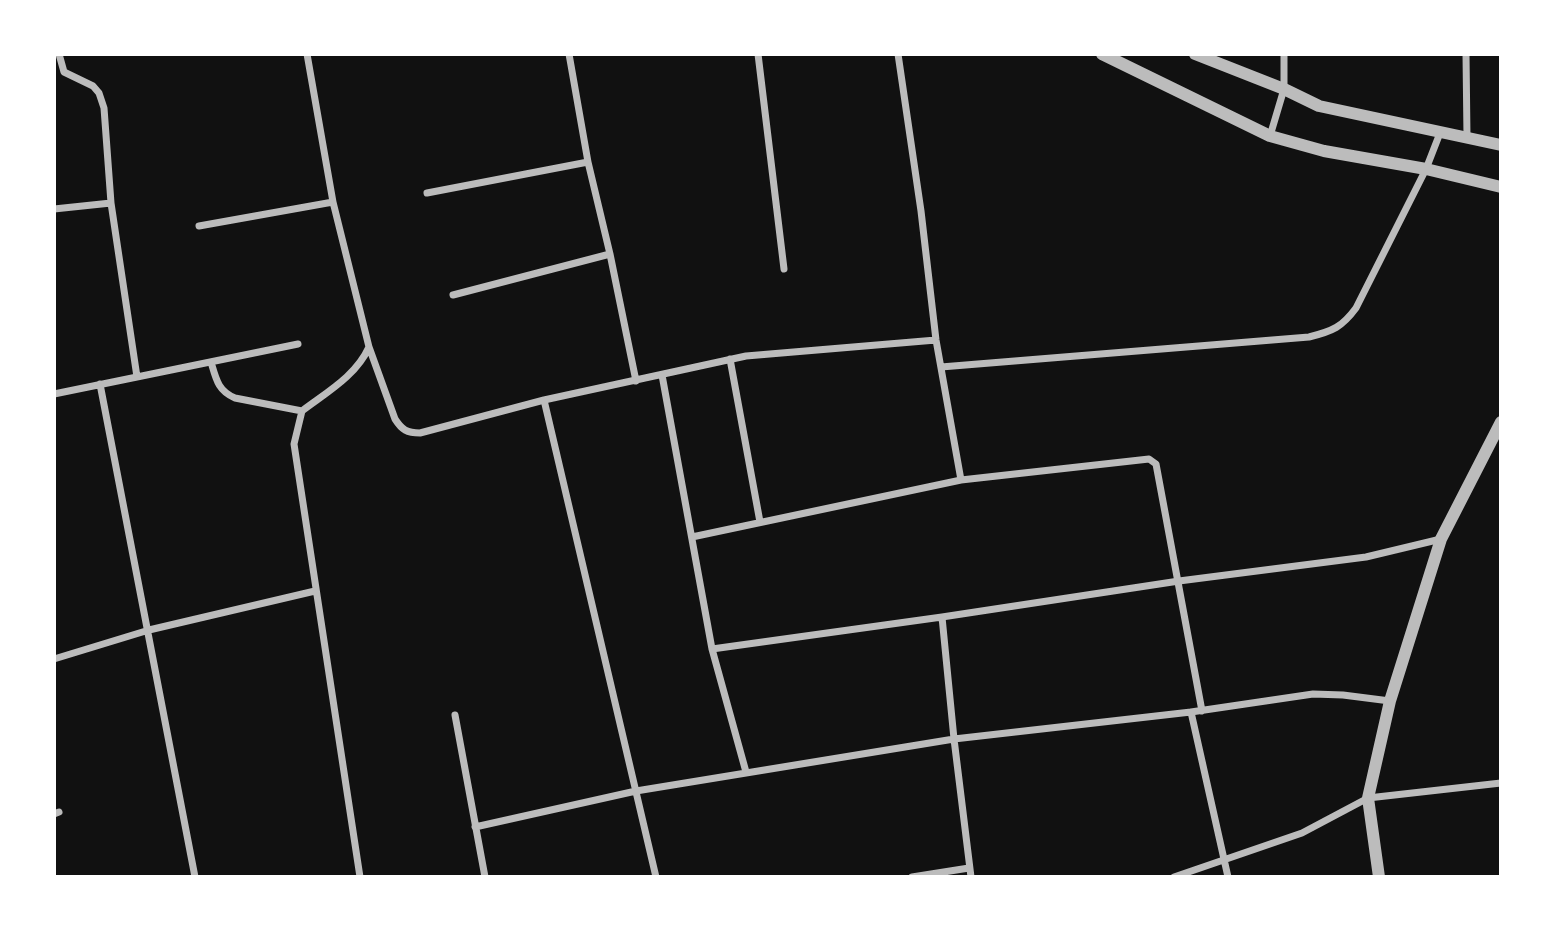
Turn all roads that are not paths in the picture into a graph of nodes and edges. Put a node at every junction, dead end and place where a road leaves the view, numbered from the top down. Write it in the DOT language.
graph roads {
  1 [pos="59,54"];
  2 [pos="307,54"];
  3 [pos="569,54"];
  4 [pos="758,54"];
  5 [pos="898,54"];
  6 [pos="1102,54"];
  7 [pos="1195,54"];
  8 [pos="1284,54"];
  9 [pos="1465,54"];
  10 [pos="1284,89"];
  11 [pos="1440,133"];
  12 [pos="1270,136"];
  13 [pos="1467,137"];
  14 [pos="1501,145"];
  15 [pos="587,162"];
  16 [pos="1426,169"];
  17 [pos="1501,187"];
  18 [pos="427,192"];
  19 [pos="333,202"];
  20 [pos="111,203"];
  21 [pos="54,209"];
  22 [pos="199,226"];
  23 [pos="610,254"];
  24 [pos="784,269"];
  25 [pos="453,295"];
  26 [pos="936,340"];
  27 [pos="298,344"];
  28 [pos="369,347"];
  29 [pos="730,359"];
  30 [pos="211,362"];
  31 [pos="941,367"];
  32 [pos="662,375"];
  33 [pos="137,377"];
  34 [pos="636,381"];
  35 [pos="100,384"];
  36 [pos="54,394"];
  37 [pos="544,400"];
  38 [pos="302,411"];
  39 [pos="1501,422"];
  40 [pos="961,480"];
  41 [pos="760,522"];
  42 [pos="692,537"];
  43 [pos="1441,539"];
  44 [pos="1179,581"];
  45 [pos="315,591"];
  46 [pos="942,617"];
  47 [pos="149,630"];
  48 [pos="712,649"];
  49 [pos="54,659"];
  50 [pos="1390,701"];
  51 [pos="1202,711"];
  52 [pos="1191,712"];
  53 [pos="455,715"];
  54 [pos="954,739"];
  55 [pos="746,772"];
  56 [pos="1501,783"];
  57 [pos="636,791"];
  58 [pos="1368,798"];
  59 [pos="475,827"];
  60 [pos="1224,859"];
  61 [pos="970,868"];
  62 [pos="195,877"];
  63 [pos="360,877"];
  64 [pos="485,877"];
  65 [pos="656,877"];
  66 [pos="912,877"];
  67 [pos="971,877"];
  68 [pos="1174,877"];
  69 [pos="1228,877"];
  70 [pos="1379,877"];
  1 -- 20 [label="street"];
  2 -- 19 [label="street"];
  3 -- 15 [label="street"];
  4 -- 24 [label="street"];
  5 -- 26 [label="street"];
  6 -- 12 [label="street"];
  7 -- 10 [label="street"];
  8 -- 10 [label="street"];
  9 -- 13 [label="street"];
  10 -- 11 [label="street"];
  10 -- 12 [label="street"];
  11 -- 13 [label="street"];
  11 -- 16 [label="street"];
  12 -- 16 [label="street"];
  13 -- 14 [label="street"];
  15 -- 18 [label="street"];
  15 -- 23 [label="street"];
  16 -- 17 [label="street"];
  16 -- 31 [label="street"];
  19 -- 22 [label="street"];
  19 -- 28 [label="street"];
  20 -- 21 [label="street"];
  20 -- 33 [label="street"];
  23 -- 25 [label="street"];
  23 -- 34 [label="street"];
  26 -- 29 [label="street"];
  26 -- 31 [label="street"];
  27 -- 30 [label="street"];
  28 -- 37 [label="street"];
  28 -- 38 [label="street"];
  29 -- 32 [label="street"];
  29 -- 41 [label="street"];
  30 -- 33 [label="street"];
  30 -- 38 [label="street"];
  31 -- 40 [label="street"];
  32 -- 34 [label="street"];
  32 -- 42 [label="street"];
  33 -- 35 [label="street"];
  34 -- 37 [label="street"];
  35 -- 36 [label="street"];
  35 -- 47 [label="street"];
  37 -- 57 [label="street"];
  38 -- 45 [label="street"];
  39 -- 43 [label="street"];
  40 -- 41 [label="street"];
  40 -- 44 [label="street"];
  41 -- 42 [label="street"];
  42 -- 48 [label="street"];
  43 -- 44 [label="street"];
  43 -- 50 [label="street"];
  44 -- 46 [label="street"];
  44 -- 51 [label="street"];
  45 -- 47 [label="street"];
  45 -- 63 [label="street"];
  46 -- 48 [label="street"];
  46 -- 54 [label="street"];
  47 -- 49 [label="street"];
  47 -- 62 [label="street"];
  48 -- 55 [label="street"];
  50 -- 51 [label="street"];
  50 -- 58 [label="street"];
  51 -- 52 [label="street"];
  52 -- 54 [label="street"];
  52 -- 60 [label="street"];
  53 -- 59 [label="street"];
  54 -- 55 [label="street"];
  54 -- 61 [label="street"];
  55 -- 57 [label="street"];
  56 -- 58 [label="street"];
  57 -- 59 [label="street"];
  57 -- 65 [label="street"];
  58 -- 60 [label="street"];
  58 -- 70 [label="street"];
  59 -- 64 [label="street"];
  60 -- 68 [label="street"];
  60 -- 69 [label="street"];
  61 -- 66 [label="street"];
  61 -- 67 [label="street"];
}
